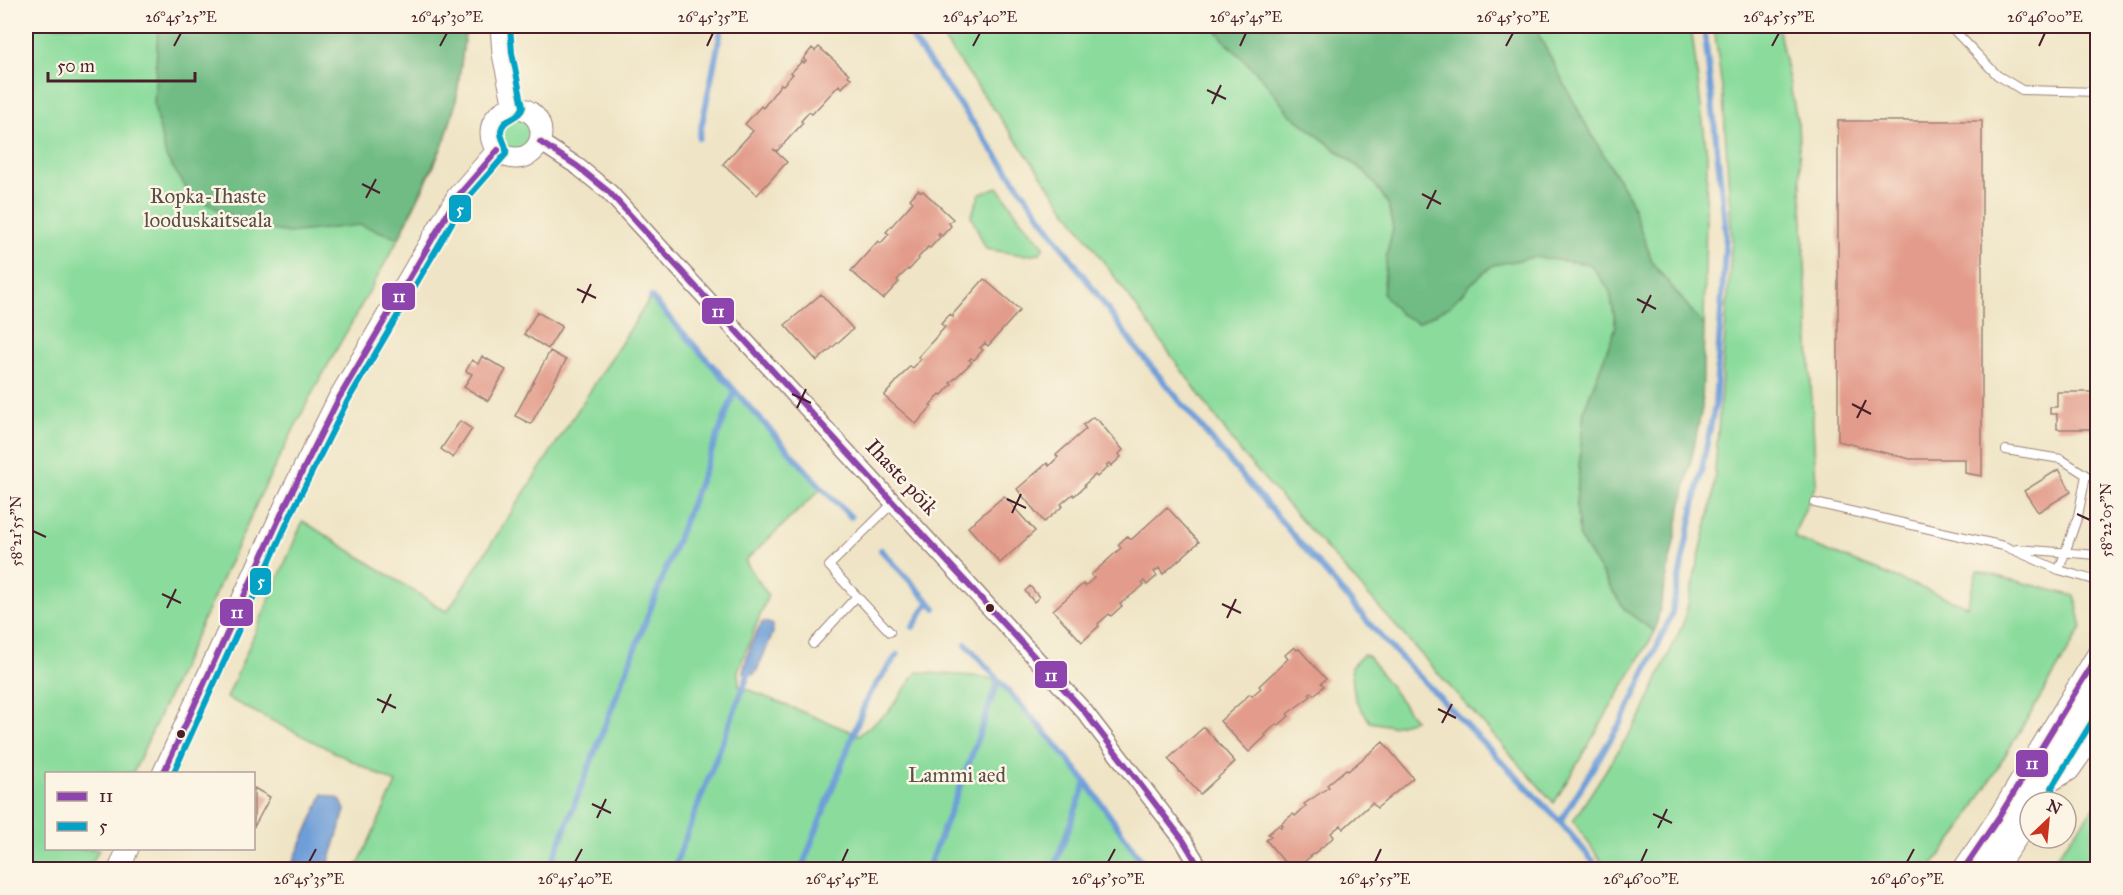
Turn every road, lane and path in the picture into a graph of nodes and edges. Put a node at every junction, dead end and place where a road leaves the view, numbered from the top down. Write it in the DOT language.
graph roads {
  1 [pos="501,26"];
  2 [pos="1950,26"];
  3 [pos="2097,92"];
  4 [pos="514,107"];
  5 [pos="540,142"];
  6 [pos="498,150"];
  7 [pos="2006,450"];
  8 [pos="895,502"];
  9 [pos="1815,503"];
  10 [pos="2010,548"];
  11 [pos="2067,552"];
  12 [pos="2097,555"];
  13 [pos="2060,570"];
  14 [pos="2097,581"];
  15 [pos="857,596"];
  16 [pos="890,632"];
  17 [pos="813,644"];
  18 [pos="2097,654"];
  19 [pos="2097,694"];
  20 [pos="2097,729"];
  21 [pos="164,772"];
  22 [pos="2043,790"];
  23 [pos="2048,790"];
  24 [pos="2018,820"];
  25 [pos="2018,847"];
  26 [pos="128,850"];
  27 [pos="1973,868"];
  28 [pos="119,870"];
  29 [pos="1201,870"];
  30 [pos="2002,870"];
  1 -- 4 [label="street"];
  2 -- 3 [label="lane"];
  4 -- 5 [label="street"];
  4 -- 6 [label="street"];
  5 -- 6 [label="street"];
  5 -- 8 [label="street, Ihaste põik"];
  6 -- 21 [label="street"];
  7 -- 11 [label="lane"];
  8 -- 15 [label="lane"];
  8 -- 29 [label="street, Ihaste põik"];
  9 -- 10 [label="lane"];
  10 -- 11 [label="lane"];
  10 -- 13 [label="lane"];
  11 -- 12 [label="lane"];
  11 -- 13 [label="lane"];
  13 -- 14 [label="lane"];
  15 -- 16 [label="lane"];
  15 -- 17 [label="lane"];
  18 -- 27 [label="street"];
  19 -- 22 [label="street"];
  20 -- 23 [label="street"];
  24 -- 27 [label="street"];
  25 -- 30 [label="lane"];
  26 -- 28 [label="street"];
}
